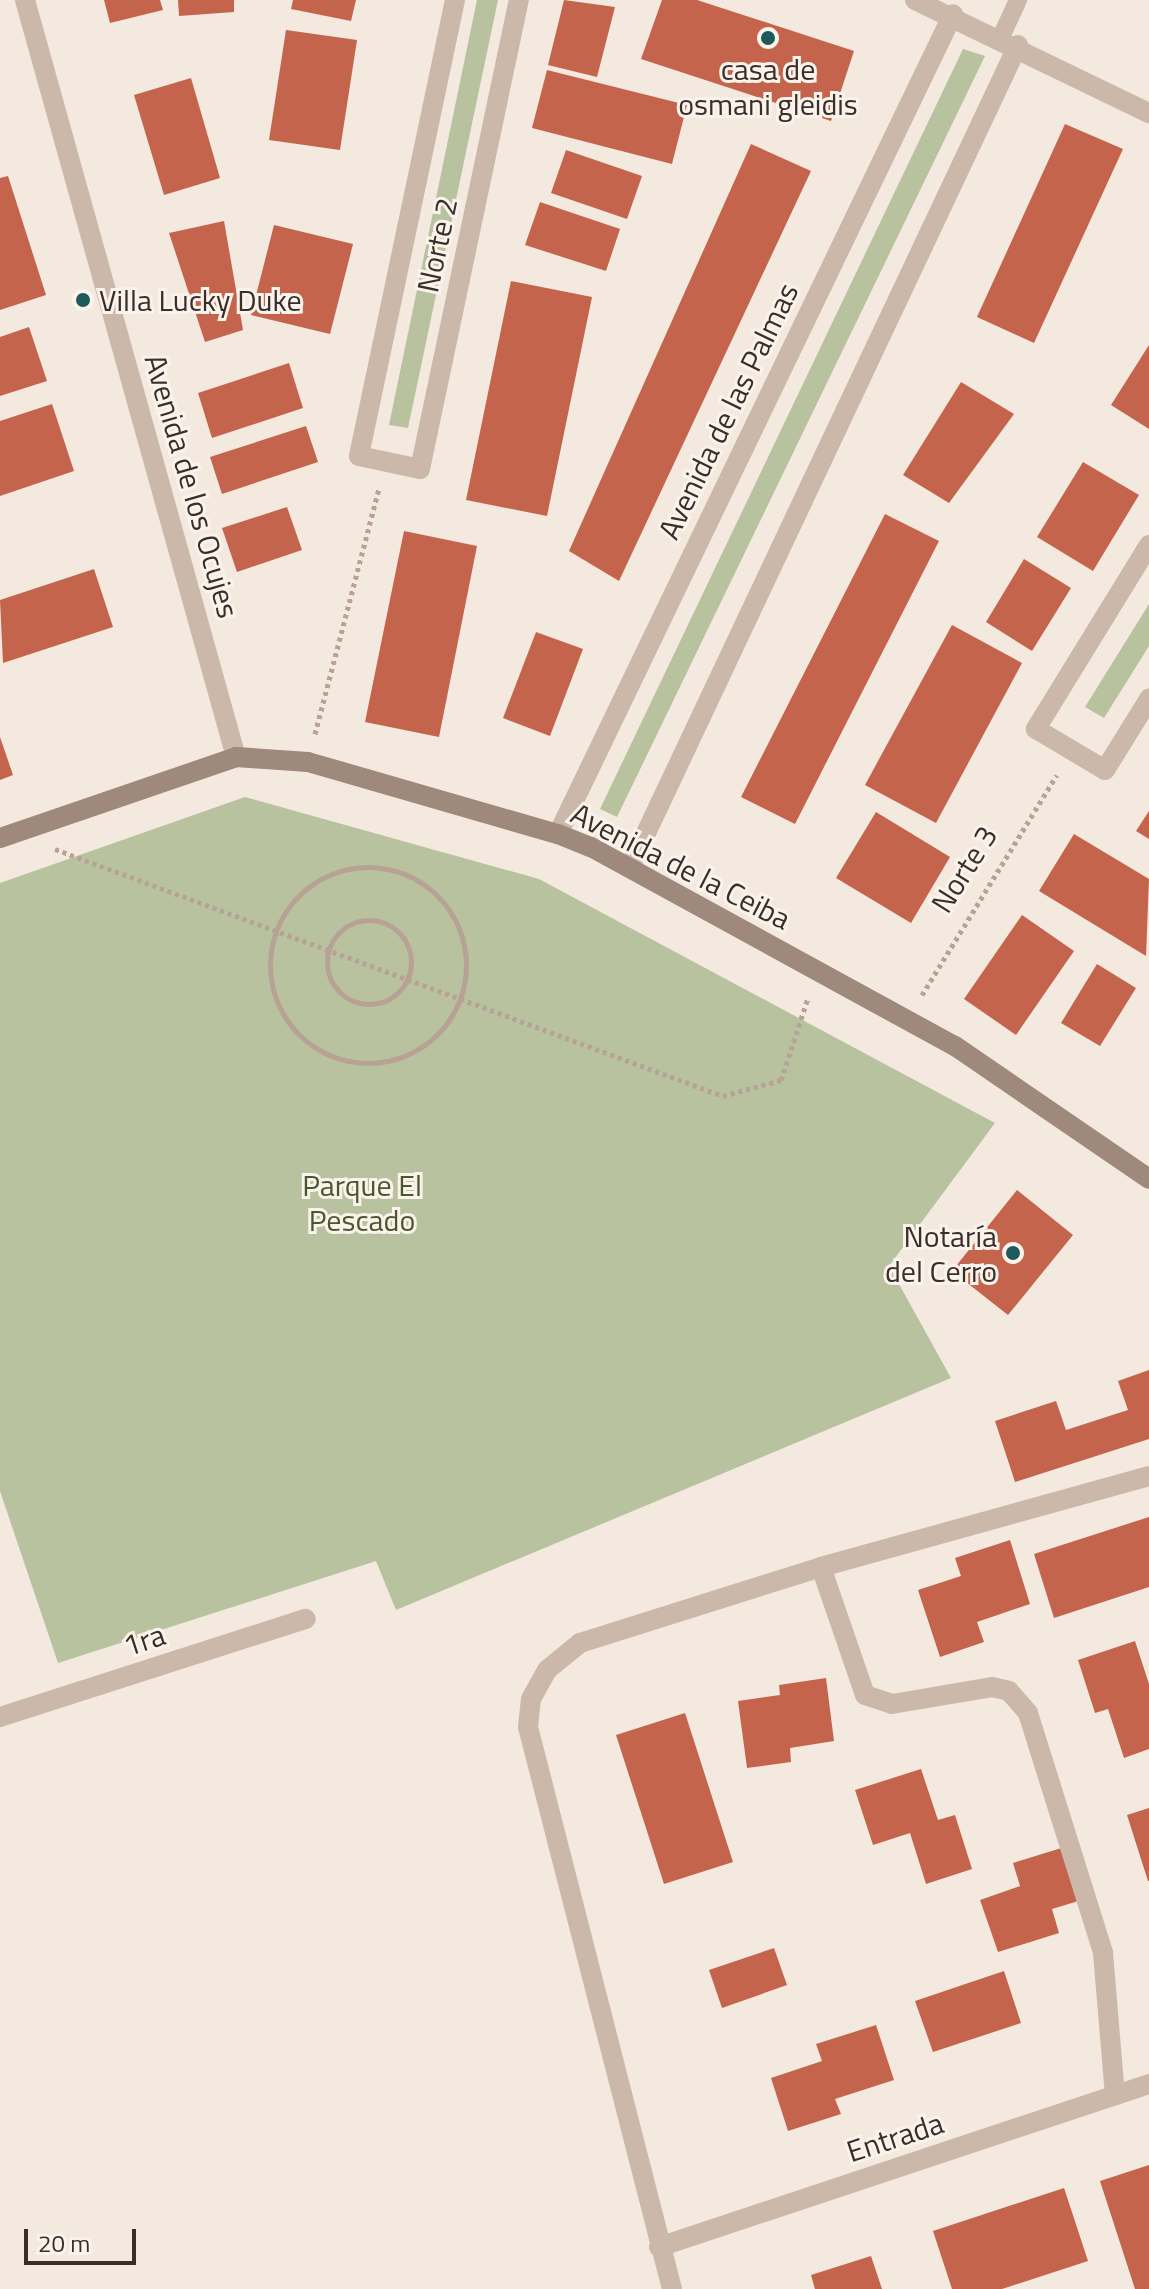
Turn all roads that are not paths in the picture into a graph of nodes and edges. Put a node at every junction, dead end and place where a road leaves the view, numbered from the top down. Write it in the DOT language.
graph roads {
  1 [pos="25,0"];
  2 [pos="455,0"];
  3 [pos="519,0"];
  4 [pos="915,0"];
  5 [pos="1018,0"];
  6 [pos="953,14"];
  7 [pos="1010,41"];
  8 [pos="1149,113"];
  9 [pos="1149,545"];
  10 [pos="1149,699"];
  11 [pos="236,757"];
  12 [pos="558,834"];
  13 [pos="6,836"];
  14 [pos="630,867"];
  15 [pos="1149,1179"];
  16 [pos="1149,1476"];
  17 [pos="821,1567"];
  18 [pos="306,1619"];
  19 [pos="0,1717"];
  20 [pos="1149,2084"];
  21 [pos="1115,2095"];
  22 [pos="659,2247"];
  23 [pos="672,2289"];
  1 -- 11 [label="street, Avenida de los Ocujes"];
  2 -- 3 [label="street, Norte 2"];
  4 -- 6 [label="street"];
  5 -- 7 [label="lane"];
  6 -- 7 [label="street"];
  6 -- 12 [label="street, Avenida de las Palmas"];
  7 -- 8 [label="street"];
  7 -- 14 [label="street"];
  9 -- 10 [label="street"];
  11 -- 12 [label="street, Avenida de la Ceiba"];
  11 -- 13 [label="street, Avenida de la Ceiba"];
  12 -- 14 [label="street, Avenida de la Ceiba"];
  14 -- 15 [label="street, Avenida de la Ceiba"];
  16 -- 17 [label="street"];
  17 -- 21 [label="street"];
  17 -- 22 [label="street"];
  18 -- 19 [label="street, 1ra"];
  20 -- 21 [label="street, Entrada"];
  21 -- 22 [label="street, Entrada"];
  22 -- 23 [label="street"];
}
